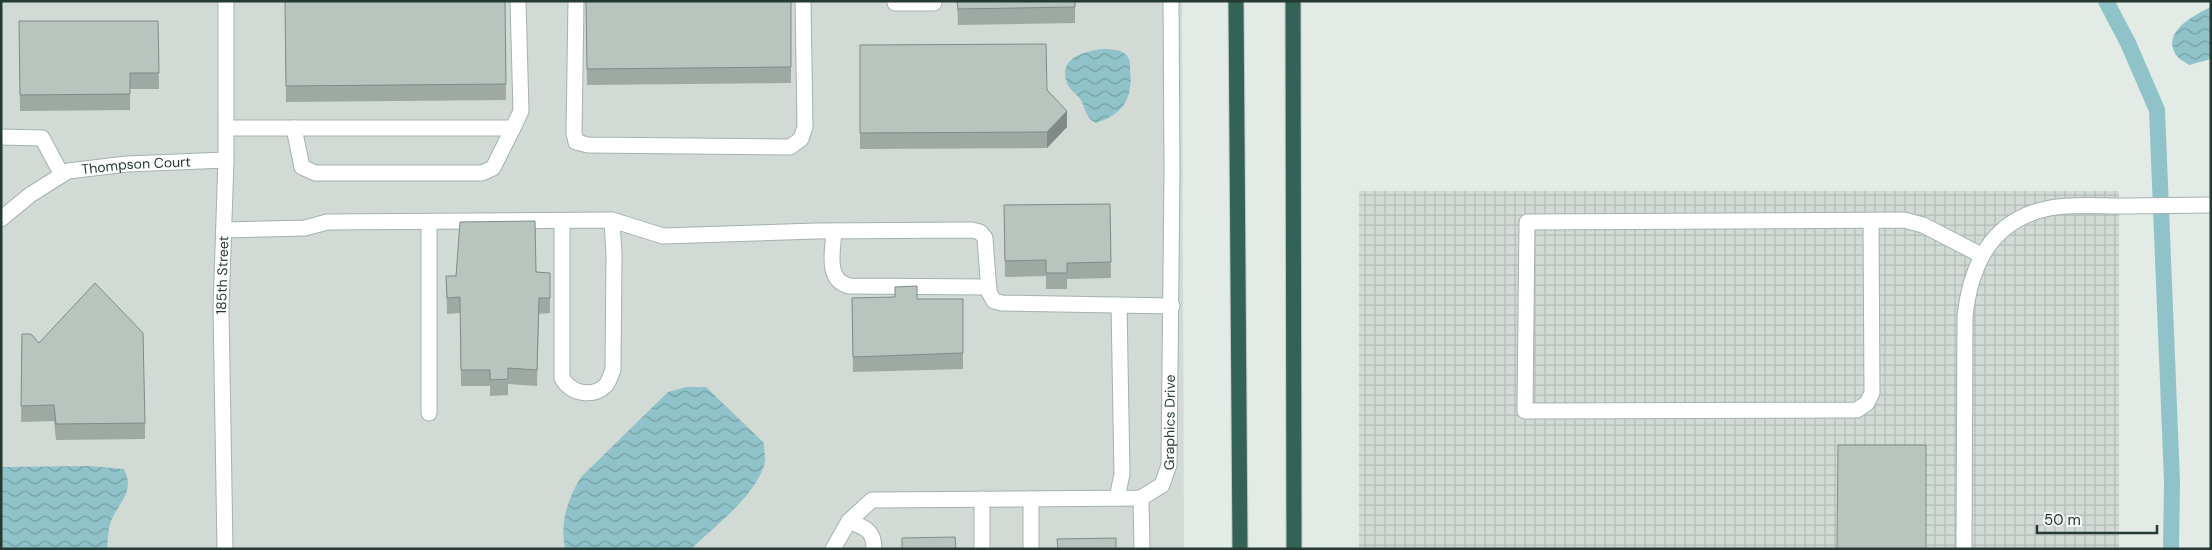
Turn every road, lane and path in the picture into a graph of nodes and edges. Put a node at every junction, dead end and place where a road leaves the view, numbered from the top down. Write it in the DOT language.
graph roads {
  1 [pos="226,1"];
  2 [pos="518,1"];
  3 [pos="576,1"];
  4 [pos="804,1"];
  5 [pos="895,1"];
  6 [pos="934,1"];
  7 [pos="1171,1"];
  8 [pos="1236,1"];
  9 [pos="1293,1"];
  10 [pos="226,128"];
  11 [pos="294,128"];
  12 [pos="513,128"];
  13 [pos="1,137"];
  14 [pos="226,160"];
  15 [pos="62,175"];
  16 [pos="2211,205"];
  17 [pos="1,219"];
  18 [pos="612,220"];
  19 [pos="562,221"];
  20 [pos="1871,221"];
  21 [pos="429,222"];
  22 [pos="224,230"];
  23 [pos="834,231"];
  24 [pos="1981,255"];
  25 [pos="988,287"];
  26 [pos="1119,305"];
  27 [pos="1172,306"];
  28 [pos="430,413"];
  29 [pos="1117,498"];
  30 [pos="1141,498"];
  31 [pos="982,499"];
  32 [pos="1031,499"];
  33 [pos="849,521"];
  34 [pos="225,549"];
  35 [pos="833,549"];
  36 [pos="874,549"];
  37 [pos="982,549"];
  38 [pos="1031,549"];
  39 [pos="1142,549"];
  40 [pos="1240,549"];
  41 [pos="1294,549"];
  42 [pos="1964,549"];
  1 -- 10 [label="street, 185th Street"];
  2 -- 12 [label="street"];
  3 -- 4 [label="street"];
  5 -- 6 [label="street"];
  7 -- 27 [label="street, Graphics Drive"];
  8 -- 40 [label="highway"];
  9 -- 41 [label="highway"];
  10 -- 11 [label="street"];
  10 -- 14 [label="street, 185th Street"];
  11 -- 12 [label="street"];
  11 -- 12 [label="street"];
  13 -- 15 [label="street"];
  14 -- 15 [label="street, Thompson Court"];
  14 -- 22 [label="street, 185th Street"];
  15 -- 17 [label="street, Thompson Court"];
  16 -- 24 [label="street"];
  18 -- 19 [label="street"];
  18 -- 19 [label="street"];
  18 -- 23 [label="street"];
  19 -- 21 [label="street"];
  20 -- 20 [label="street"];
  20 -- 24 [label="street"];
  21 -- 22 [label="street"];
  21 -- 28 [label="street"];
  22 -- 34 [label="street, 185th Street"];
  23 -- 25 [label="street"];
  23 -- 25 [label="street"];
  24 -- 42 [label="street"];
  25 -- 26 [label="street"];
  26 -- 27 [label="street"];
  26 -- 29 [label="street"];
  27 -- 30 [label="street, Graphics Drive"];
  29 -- 30 [label="street"];
  29 -- 32 [label="street"];
  30 -- 39 [label="street"];
  31 -- 32 [label="street"];
  31 -- 33 [label="street"];
  31 -- 37 [label="street"];
  32 -- 38 [label="street"];
  33 -- 35 [label="street"];
  33 -- 36 [label="street"];
}
